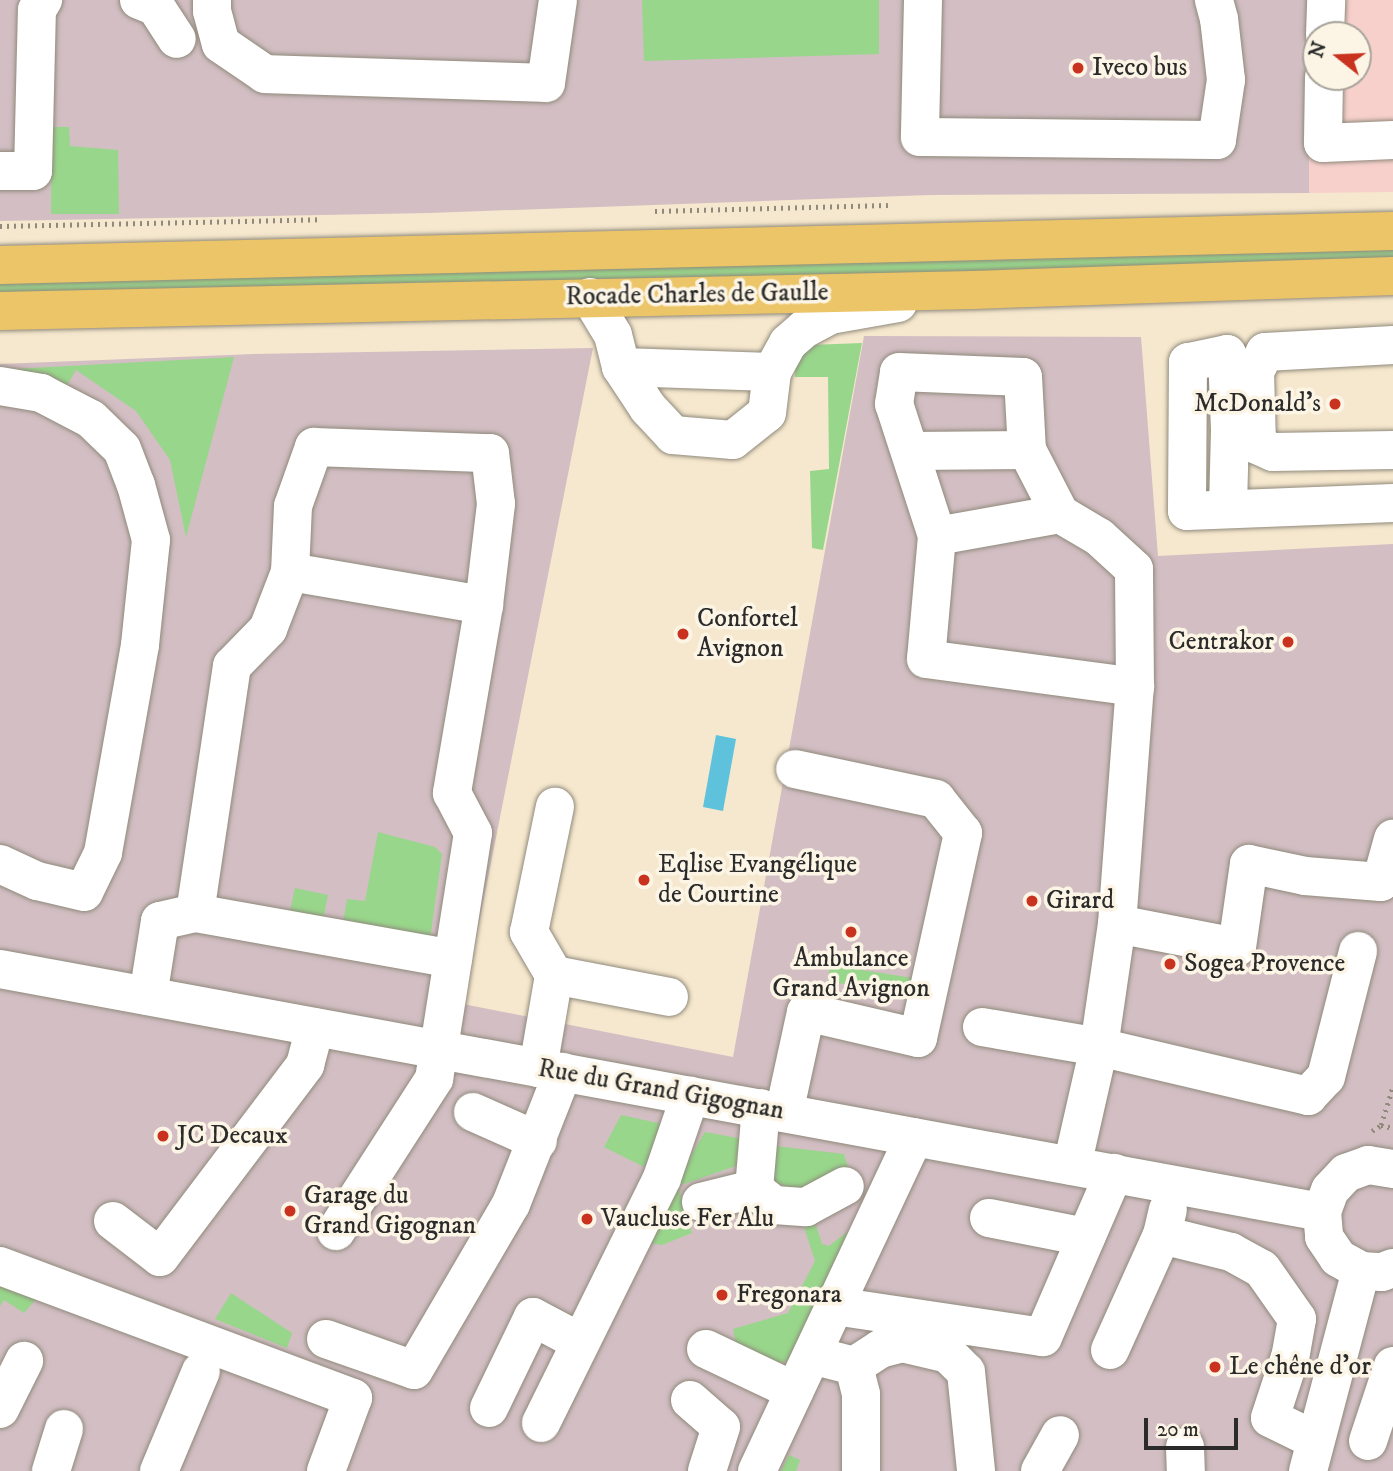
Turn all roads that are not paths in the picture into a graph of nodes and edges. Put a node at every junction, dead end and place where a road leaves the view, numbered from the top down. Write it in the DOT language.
graph roads {
  1 [pos="43,0"];
  2 [pos="139,0"];
  3 [pos="212,0"];
  4 [pos="558,0"];
  5 [pos="923,0"];
  6 [pos="1214,0"];
  7 [pos="1326,0"];
  8 [pos="1325,21"];
  9 [pos="177,39"];
  10 [pos="1324,91"];
  11 [pos="1393,141"];
  12 [pos="0,171"];
  13 [pos="1393,231"];
  14 [pos="0,265"];
  15 [pos="1393,276"];
  16 [pos="973,290"];
  17 [pos="590,297"];
  18 [pos="0,311"];
  19 [pos="1393,345"];
  20 [pos="621,368"];
  21 [pos="772,372"];
  22 [pos="0,386"];
  23 [pos="1027,450"];
  24 [pos="1393,450"];
  25 [pos="910,451"];
  26 [pos="1393,503"];
  27 [pos="1228,507"];
  28 [pos="1060,514"];
  29 [pos="937,536"];
  30 [pos="290,572"];
  31 [pos="484,605"];
  32 [pos="1135,687"];
  33 [pos="795,769"];
  34 [pos="555,807"];
  35 [pos="1393,839"];
  36 [pos="0,864"];
  37 [pos="195,913"];
  38 [pos="1117,924"];
  39 [pos="1357,951"];
  40 [pos="453,959"];
  41 [pos="0,969"];
  42 [pos="554,975"];
  43 [pos="148,996"];
  44 [pos="669,997"];
  45 [pos="315,1027"];
  46 [pos="982,1027"];
  47 [pos="1099,1047"];
  48 [pos="438,1049"];
  49 [pos="550,1070"];
  50 [pos="690,1096"];
  51 [pos="772,1111"];
  52 [pos="474,1112"];
  53 [pos="914,1137"];
  54 [pos="538,1141"];
  55 [pos="1072,1166"];
  56 [pos="1392,1166"];
  57 [pos="1114,1173"];
  58 [pos="1175,1185"];
  59 [pos="845,1186"];
  60 [pos="754,1189"];
  61 [pos="701,1202"];
  62 [pos="1322,1212"];
  63 [pos="989,1218"];
  64 [pos="113,1222"];
  65 [pos="336,1231"];
  66 [pos="1162,1235"];
  67 [pos="1086,1237"];
  68 [pos="0,1266"];
  69 [pos="1377,1269"];
  70 [pos="835,1306"];
  71 [pos="327,1339"];
  72 [pos="580,1342"];
  73 [pos="706,1349"];
  74 [pos="1110,1350"];
  75 [pos="812,1355"];
  76 [pos="24,1361"];
  77 [pos="854,1366"];
  78 [pos="1393,1366"];
  79 [pos="201,1371"];
  80 [pos="794,1391"];
  81 [pos="690,1401"];
  82 [pos="489,1408"];
  83 [pos="0,1409"];
  84 [pos="541,1423"];
  85 [pos="65,1429"];
  86 [pos="1060,1435"];
  87 [pos="1368,1441"];
  88 [pos="1311,1455"];
  89 [pos="51,1471"];
  90 [pos="159,1471"];
  91 [pos="326,1471"];
  92 [pos="707,1471"];
  93 [pos="757,1471"];
  94 [pos="861,1471"];
  95 [pos="976,1471"];
  96 [pos="1040,1471"];
  1 -- 12 [label="street"];
  2 -- 9 [label="street"];
  3 -- 4 [label="street"];
  5 -- 6 [label="street"];
  7 -- 8 [label="street"];
  10 -- 11 [label="street"];
  13 -- 14 [label="main road, Rocade Charles de Gaulle"];
  15 -- 16 [label="main road, Rocade Charles de Gaulle"];
  16 -- 17 [label="main road, Rocade Charles de Gaulle"];
  16 -- 21 [label="street"];
  17 -- 18 [label="main road, Rocade Charles de Gaulle"];
  17 -- 20 [label="street"];
  19 -- 24 [label="street"];
  20 -- 21 [label="street"];
  20 -- 21 [label="street"];
  22 -- 36 [label="street"];
  23 -- 25 [label="street"];
  23 -- 25 [label="street"];
  23 -- 28 [label="street"];
  25 -- 29 [label="street"];
  26 -- 27 [label="street"];
  28 -- 29 [label="street"];
  28 -- 32 [label="street"];
  29 -- 32 [label="street"];
  30 -- 31 [label="street"];
  30 -- 31 [label="street"];
  30 -- 37 [label="street"];
  31 -- 40 [label="street"];
  32 -- 38 [label="street"];
  33 -- 51 [label="street"];
  34 -- 42 [label="street"];
  35 -- 38 [label="street"];
  37 -- 40 [label="street"];
  37 -- 43 [label="street"];
  38 -- 47 [label="street"];
  39 -- 47 [label="street"];
  40 -- 48 [label="street"];
  41 -- 43 [label="street, Rue du Grand Gigognan"];
  42 -- 44 [label="street"];
  42 -- 49 [label="street"];
  43 -- 45 [label="street, Rue du Grand Gigognan"];
  45 -- 48 [label="street, Rue du Grand Gigognan"];
  45 -- 64 [label="street"];
  46 -- 47 [label="street"];
  47 -- 55 [label="street"];
  48 -- 49 [label="street, Rue du Grand Gigognan"];
  48 -- 65 [label="street"];
  49 -- 50 [label="street, Rue du Grand Gigognan"];
  49 -- 54 [label="street"];
  50 -- 51 [label="street, Rue du Grand Gigognan"];
  50 -- 72 [label="street"];
  51 -- 53 [label="street, Rue du Grand Gigognan"];
  51 -- 60 [label="street"];
  52 -- 54 [label="street"];
  53 -- 55 [label="street, Rue du Grand Gigognan"];
  53 -- 70 [label="street"];
  54 -- 71 [label="street"];
  55 -- 57 [label="street, Rue du Grand Gigognan"];
  56 -- 62 [label="street"];
  57 -- 58 [label="street, Rue du Grand Gigognan"];
  57 -- 67 [label="street"];
  58 -- 62 [label="street, Rue du Grand Gigognan"];
  58 -- 66 [label="street"];
  59 -- 60 [label="street"];
  60 -- 61 [label="street"];
  62 -- 69 [label="street"];
  63 -- 67 [label="street"];
  66 -- 74 [label="street"];
  66 -- 88 [label="street"];
  67 -- 70 [label="street"];
  68 -- 91 [label="street"];
  69 -- 88 [label="street"];
  70 -- 75 [label="street"];
  72 -- 82 [label="street"];
  72 -- 84 [label="street"];
  73 -- 80 [label="street"];
  75 -- 77 [label="street"];
  75 -- 80 [label="street"];
  76 -- 83 [label="street"];
  77 -- 94 [label="street"];
  77 -- 95 [label="street"];
  78 -- 87 [label="street"];
  79 -- 90 [label="street"];
  80 -- 93 [label="street"];
  81 -- 92 [label="street"];
  85 -- 89 [label="street"];
  86 -- 96 [label="street"];
}
